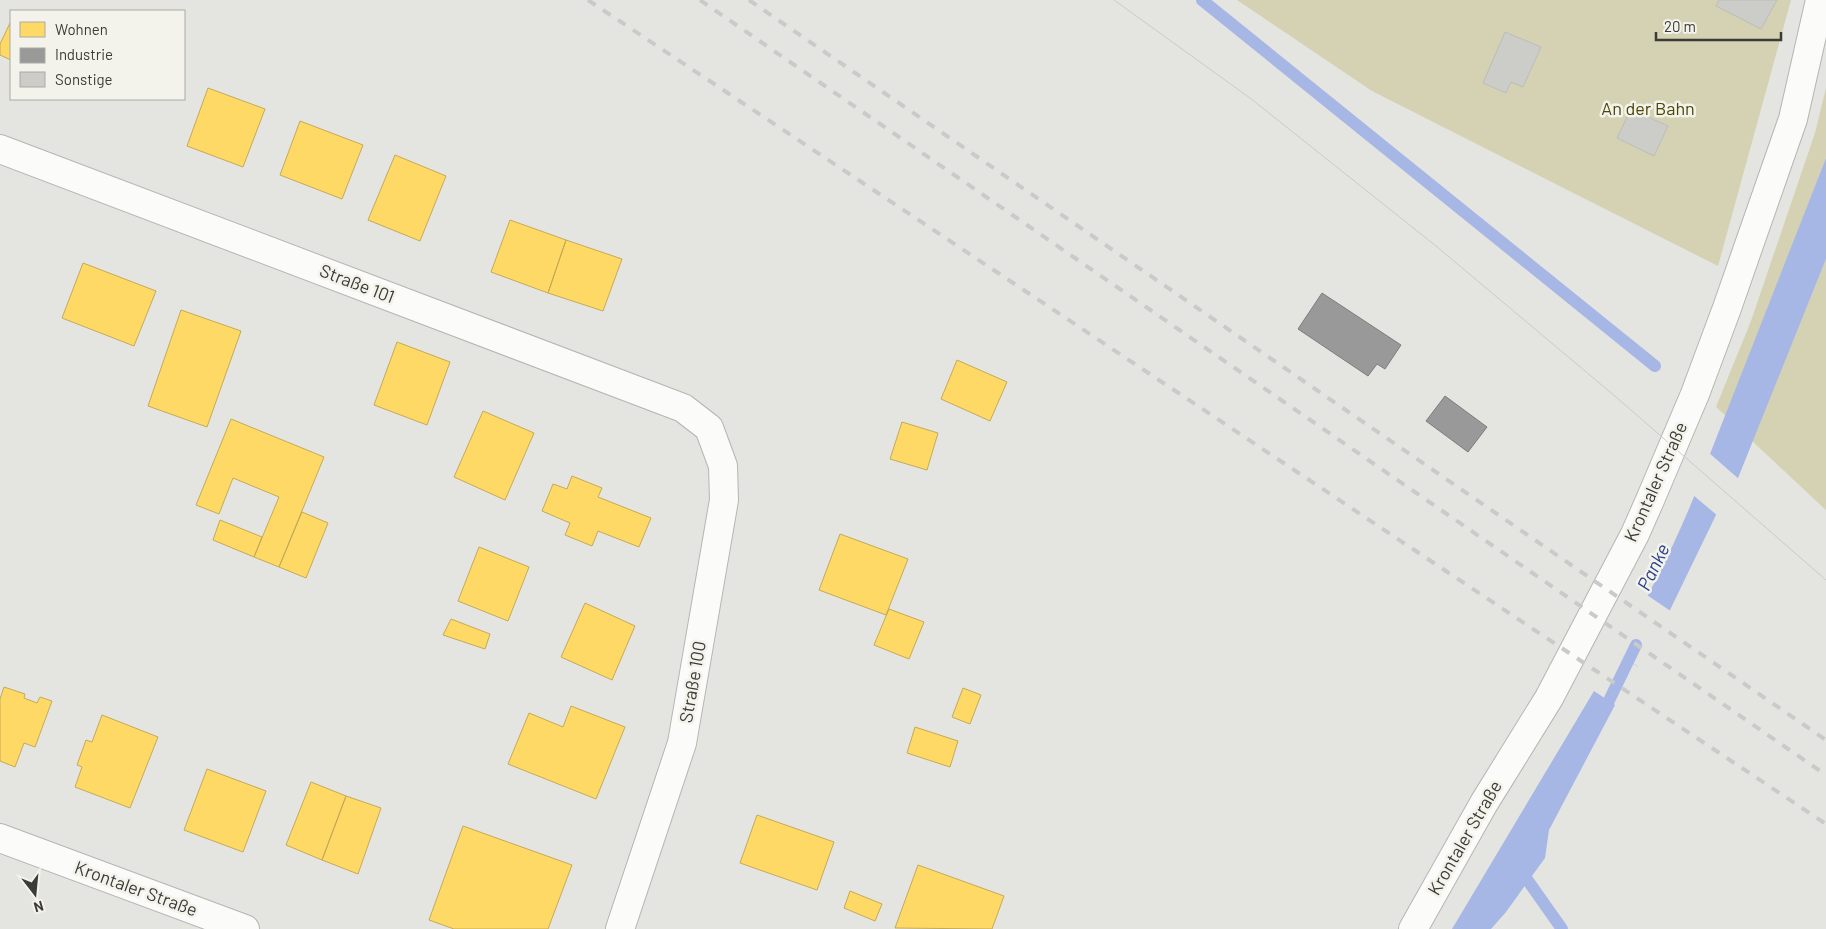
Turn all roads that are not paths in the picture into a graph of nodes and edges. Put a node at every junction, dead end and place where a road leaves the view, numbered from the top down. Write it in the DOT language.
graph roads {
  1 [pos="1820,0"];
  2 [pos="0,149"];
  3 [pos="709,428"];
  4 [pos="0,838"];
  5 [pos="245,929"];
  6 [pos="620,929"];
  7 [pos="1413,929"];
  1 -- 7 [label="street, Krontaler Straße"];
  2 -- 3 [label="street, Straße 101"];
  3 -- 6 [label="street, Straße 100"];
  4 -- 5 [label="street, Krontaler Straße"];
}
